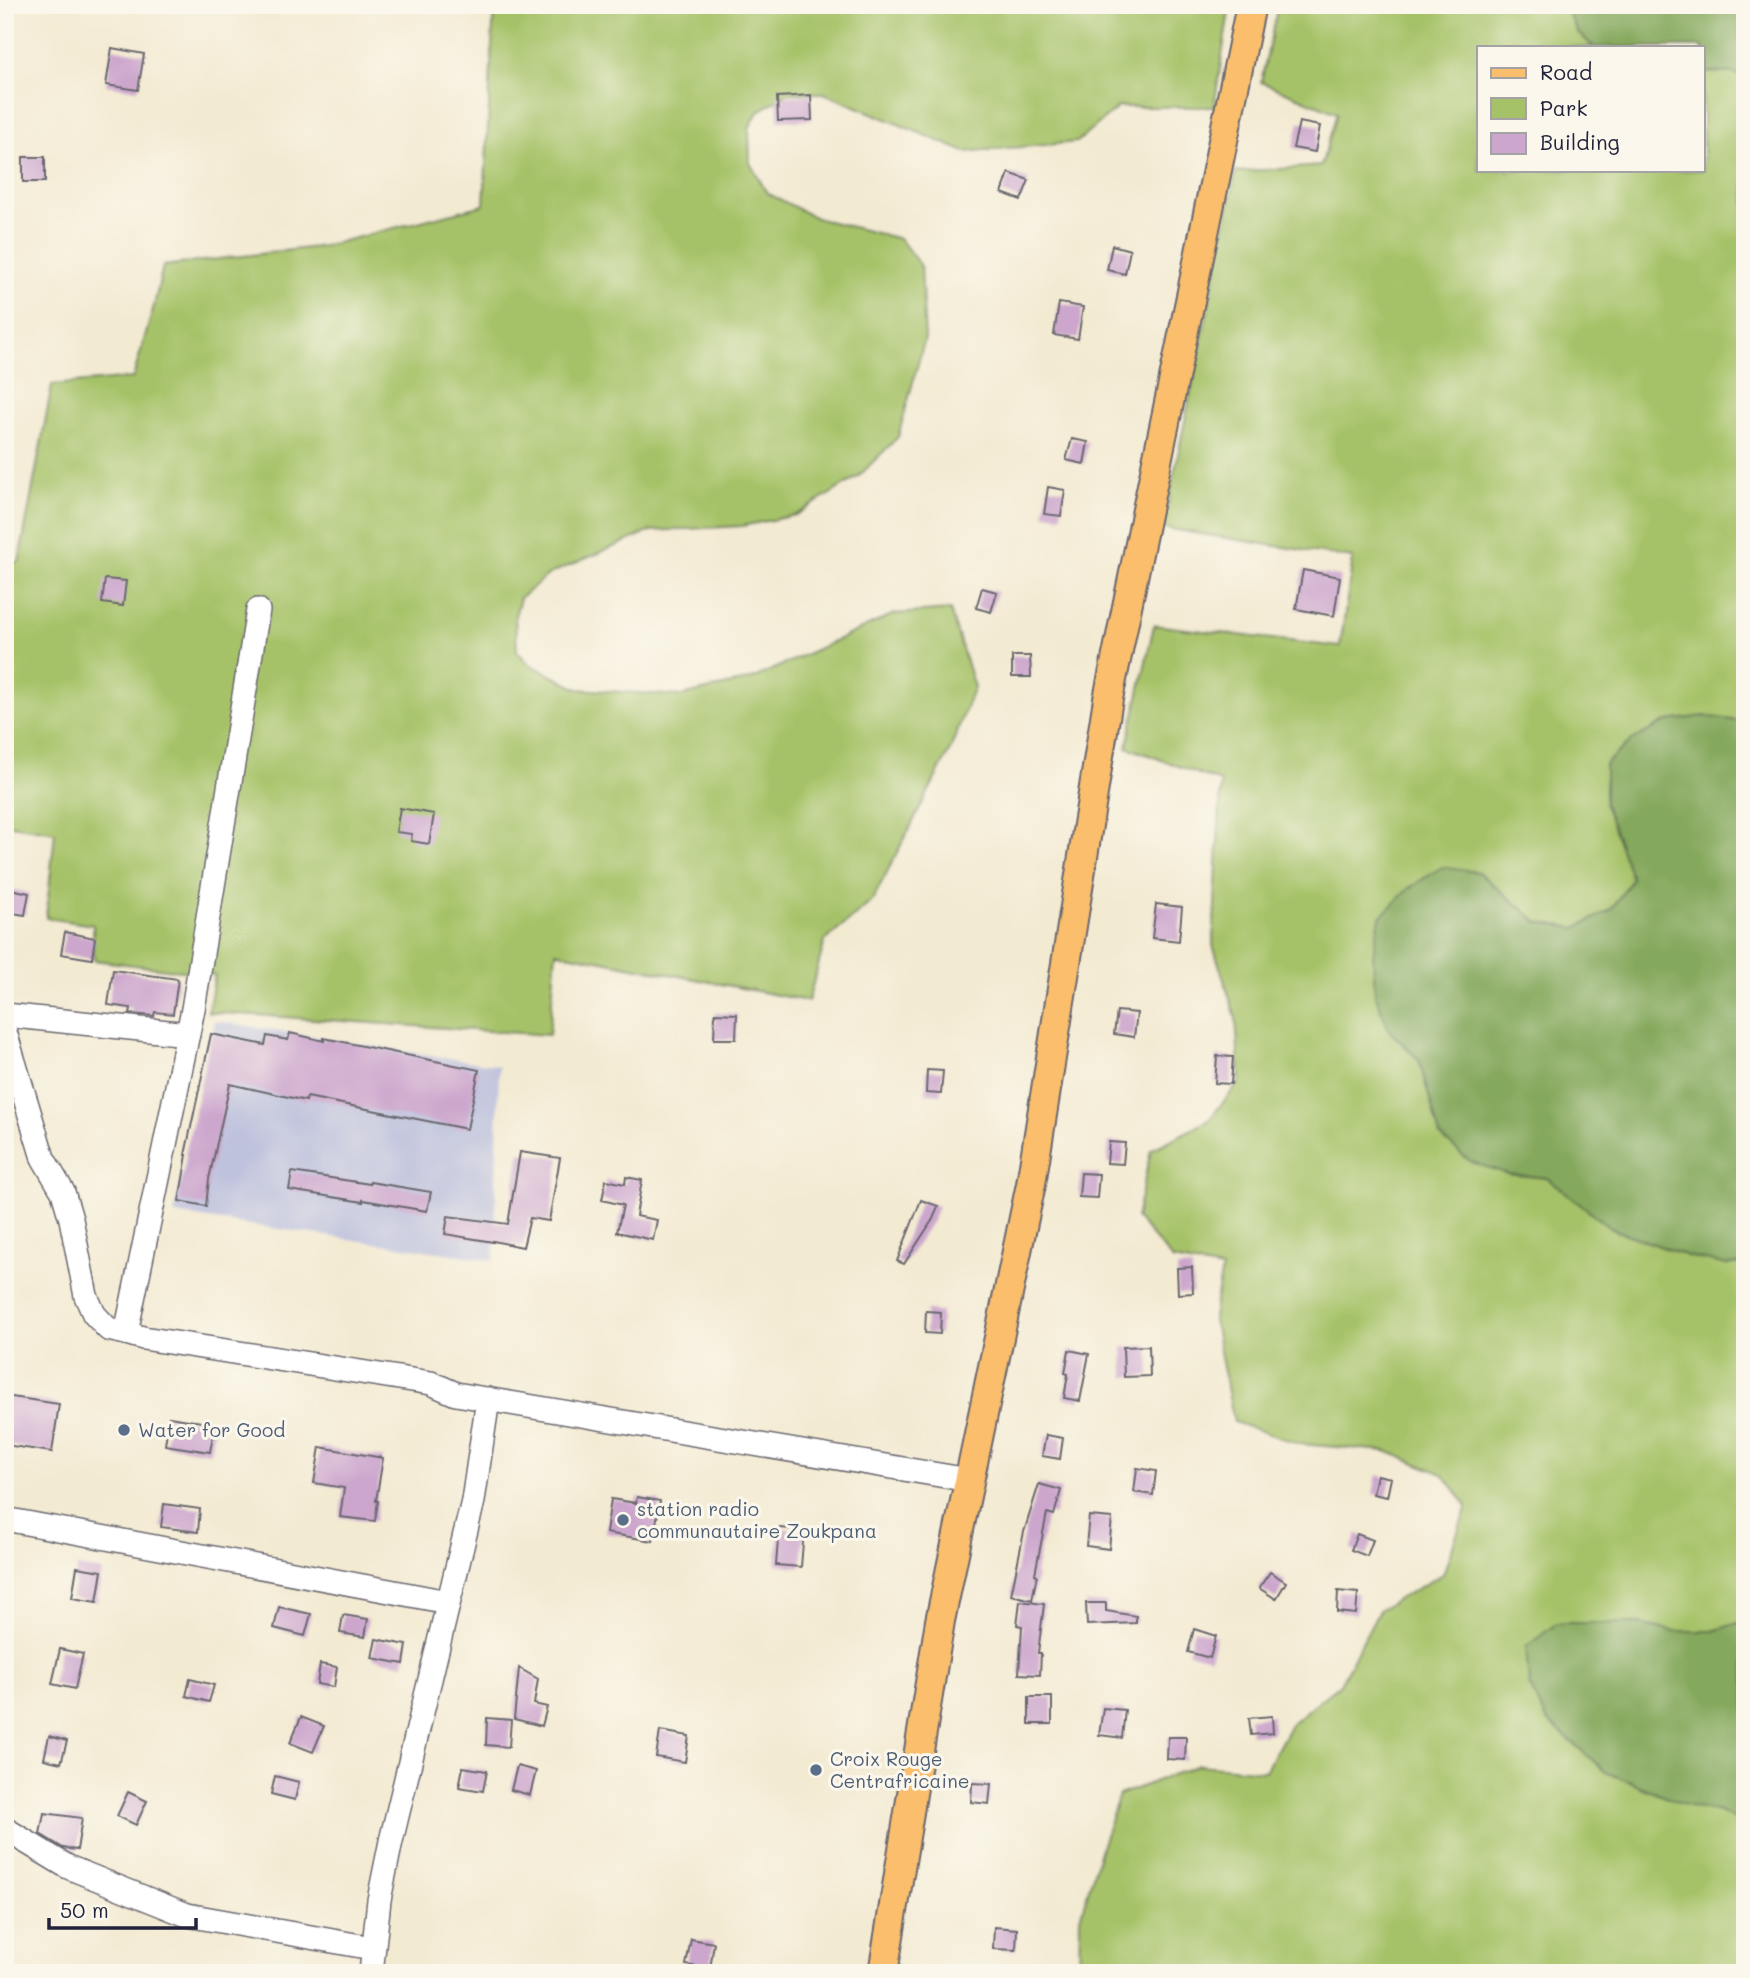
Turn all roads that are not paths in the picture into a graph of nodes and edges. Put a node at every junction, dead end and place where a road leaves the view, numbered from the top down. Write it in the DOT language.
graph roads {
  1 [pos="1251,5"];
  2 [pos="258,610"];
  3 [pos="5,1016"];
  4 [pos="5,1032"];
  5 [pos="188,1034"];
  6 [pos="126,1333"];
  7 [pos="488,1399"];
  8 [pos="969,1480"];
  9 [pos="5,1519"];
  10 [pos="448,1602"];
  11 [pos="5,1829"];
  12 [pos="372,1948"];
  13 [pos="371,1973"];
  14 [pos="883,1973"];
  1 -- 8 [label="main road"];
  2 -- 5 [label="street"];
  3 -- 5 [label="street"];
  4 -- 6 [label="street"];
  5 -- 6 [label="street"];
  6 -- 7 [label="street"];
  7 -- 8 [label="street"];
  7 -- 10 [label="street"];
  8 -- 14 [label="main road"];
  9 -- 10 [label="street"];
  10 -- 12 [label="street"];
  11 -- 12 [label="street"];
  12 -- 13 [label="street"];
}
